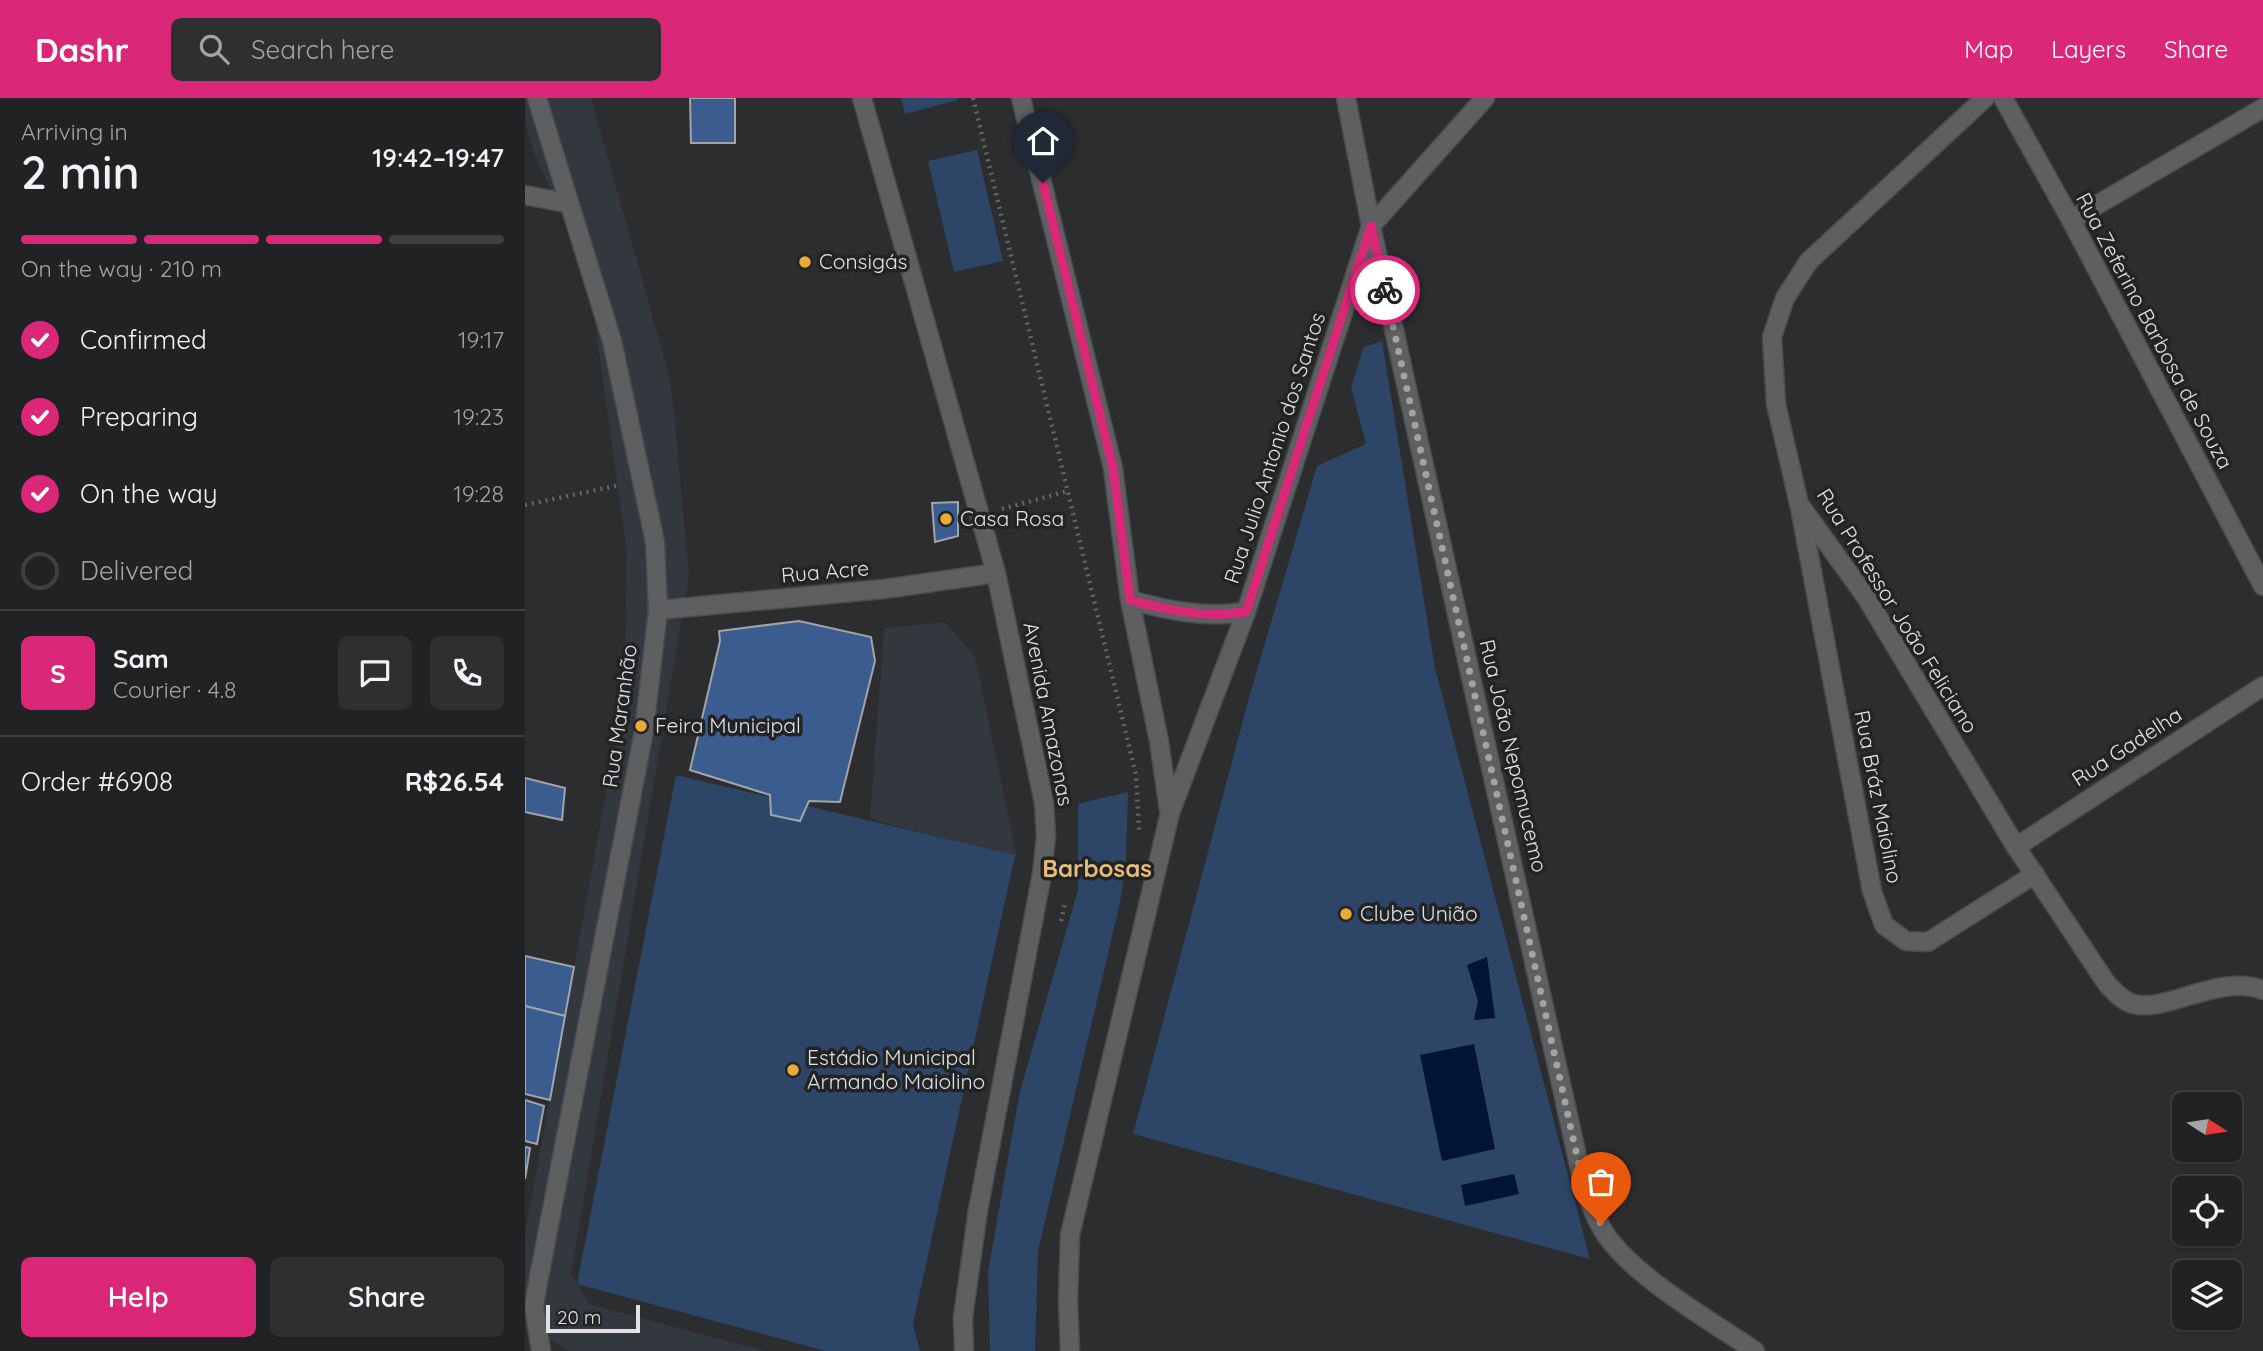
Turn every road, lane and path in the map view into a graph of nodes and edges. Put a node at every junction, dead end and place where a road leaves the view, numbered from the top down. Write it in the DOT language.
graph roads {
  1 [pos="537,98"];
  2 [pos="862,98"];
  3 [pos="973,98"];
  4 [pos="1021,98"];
  5 [pos="1346,98"];
  6 [pos="1485,98"];
  7 [pos="1985,98"];
  8 [pos="2003,98"];
  9 [pos="2263,108"];
  10 [pos="525,195"];
  11 [pos="567,204"];
  12 [pos="2071,220"];
  13 [pos="1371,226"];
  14 [pos="641,483"];
  15 [pos="1068,491"];
  16 [pos="1799,504"];
  17 [pos="525,505"];
  18 [pos="993,511"];
  19 [pos="996,573"];
  20 [pos="2263,586"];
  21 [pos="1130,600"];
  22 [pos="658,610"];
  23 [pos="1246,612"];
  24 [pos="2263,686"];
  25 [pos="1136,775"];
  26 [pos="1170,813"];
  27 [pos="2016,847"];
  28 [pos="2035,874"];
  29 [pos="2263,990"];
  30 [pos="543,1350"];
  31 [pos="964,1351"];
  32 [pos="1070,1351"];
  33 [pos="1755,1351"];
  1 -- 11 [label="street, Rua Maranhão"];
  2 -- 19 [label="street, Avenida Amazonas"];
  3 -- 15 [label="path"];
  4 -- 21 [label="street"];
  5 -- 13 [label="street, Rua João Nepomucemo"];
  6 -- 13 [label="street"];
  7 -- 16 [label="street, Rua Professor João Feliciano"];
  8 -- 12 [label="street, Rua Zeferino Barbosa de Souza"];
  9 -- 12 [label="street"];
  10 -- 11 [label="street"];
  11 -- 14 [label="street, Rua Maranhão"];
  12 -- 20 [label="street, Rua Zeferino Barbosa de Souza"];
  13 -- 23 [label="street, Rua Julio Antonio dos Santos"];
  13 -- 33 [label="street, Rua João Nepomucemo"];
  14 -- 17 [label="path"];
  14 -- 22 [label="street, Rua Maranhão"];
  15 -- 18 [label="path"];
  15 -- 25 [label="path"];
  16 -- 27 [label="street, Rua Professor João Feliciano"];
  16 -- 28 [label="street, Rua Bráz Maiolino"];
  19 -- 22 [label="street, Rua Acre"];
  19 -- 31 [label="street, Avenida Amazonas"];
  21 -- 23 [label="street, Rua Julio Antonio dos Santos"];
  21 -- 26 [label="street"];
  22 -- 30 [label="street, Rua Maranhão"];
  23 -- 26 [label="street"];
  24 -- 27 [label="street, Rua Gadelha"];
  26 -- 32 [label="street"];
  27 -- 28 [label="street, Rua Professor João Feliciano"];
  28 -- 29 [label="street, Rua Professor João Feliciano"];
}
